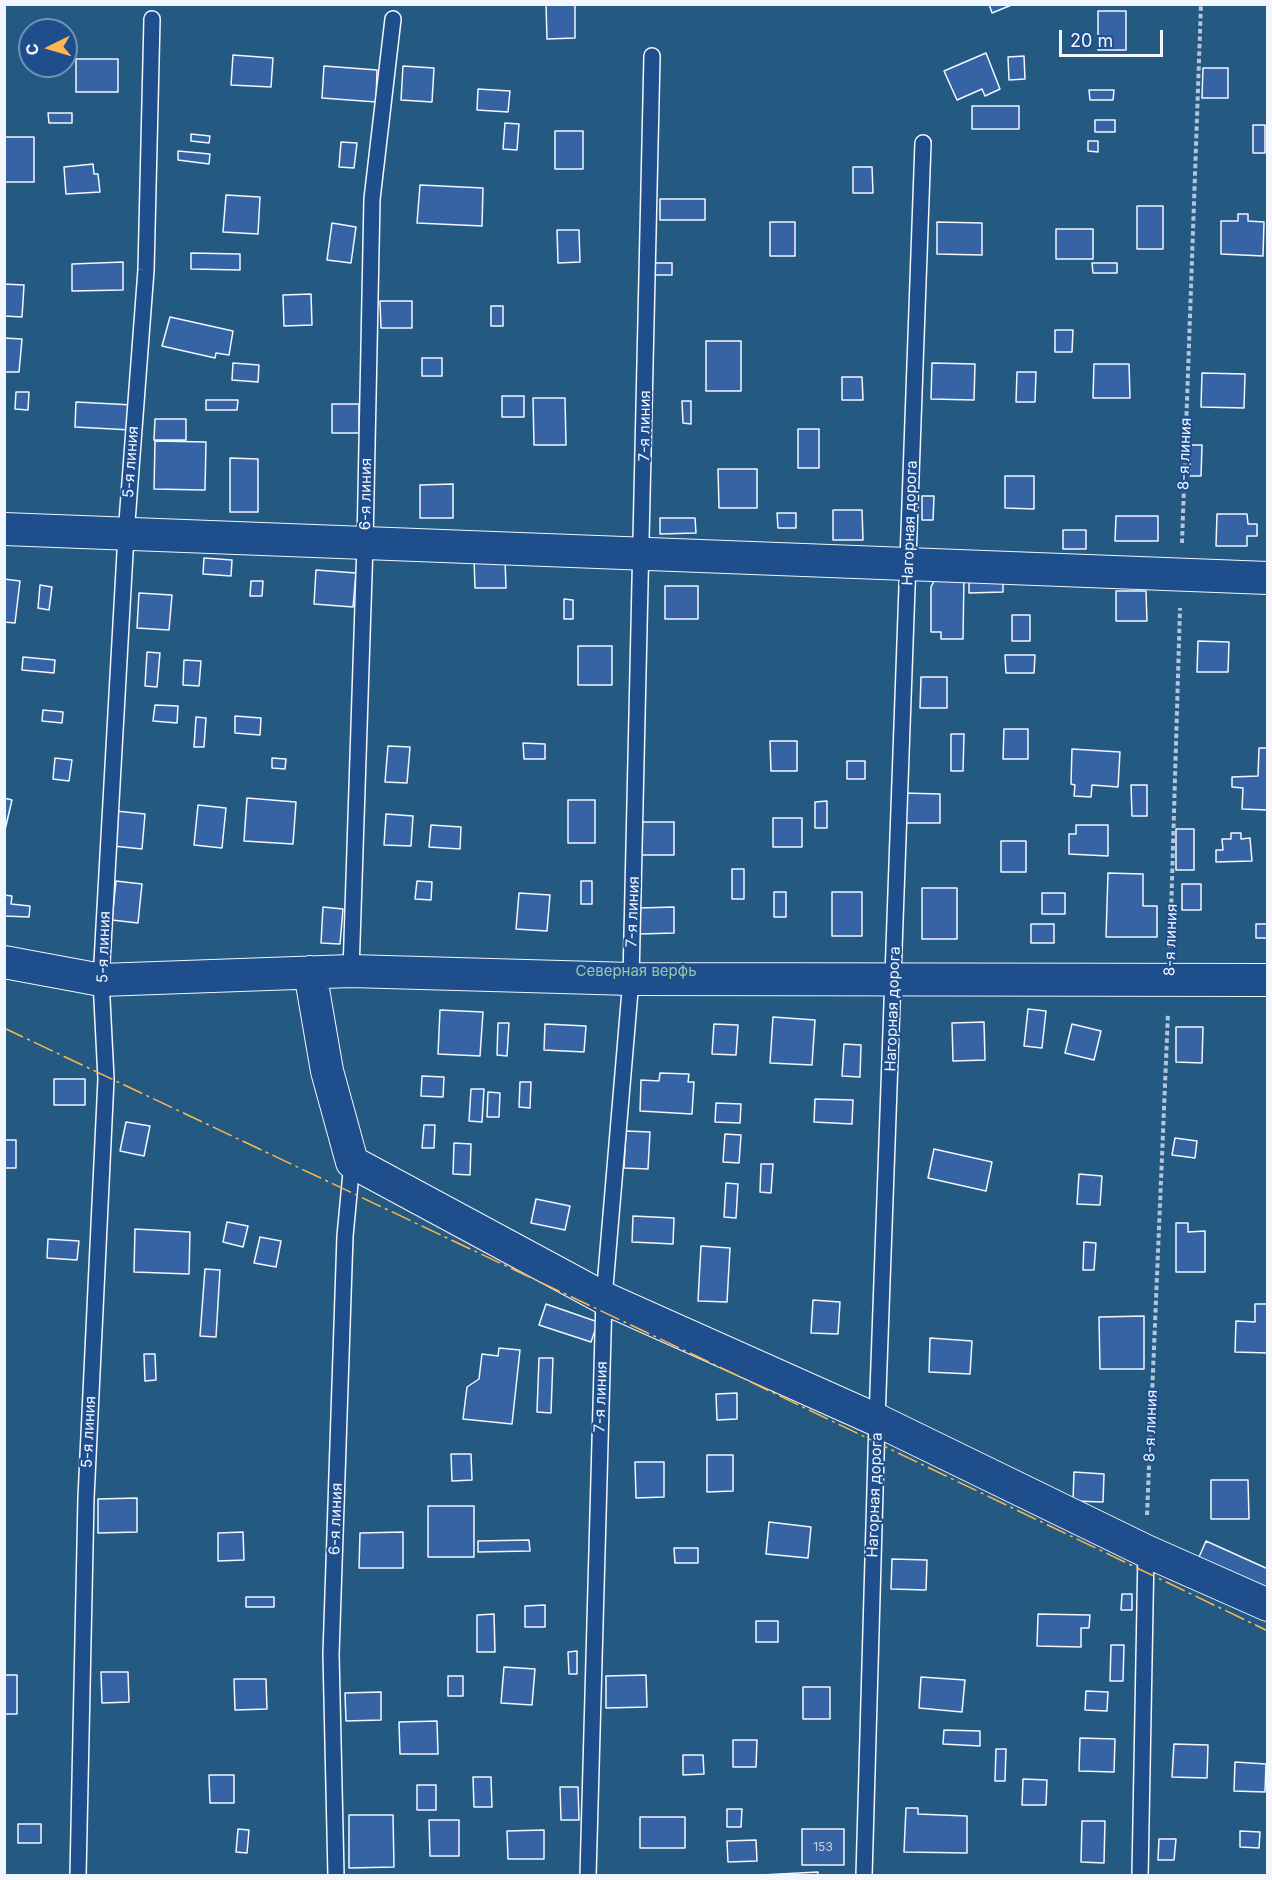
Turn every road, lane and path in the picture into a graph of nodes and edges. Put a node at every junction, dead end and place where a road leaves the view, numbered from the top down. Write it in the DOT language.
graph roads {
  1 [pos="1201,4"];
  2 [pos="152,19"];
  3 [pos="393,19"];
  4 [pos="652,56"];
  5 [pos="923,143"];
  6 [pos="4,529"];
  7 [pos="126,535"];
  8 [pos="365,544"];
  9 [pos="642,555"];
  10 [pos="908,565"];
  11 [pos="1181,575"];
  12 [pos="1268,578"];
  13 [pos="4,962"];
  14 [pos="351,970"];
  15 [pos="310,972"];
  16 [pos="631,979"];
  17 [pos="895,979"];
  18 [pos="101,980"];
  19 [pos="1170,980"];
  20 [pos="1268,980"];
  21 [pos="352,1162"];
  22 [pos="604,1298"];
  23 [pos="877,1420"];
  24 [pos="1146,1551"];
  25 [pos="1268,1605"];
  26 [pos="78,1875"];
  27 [pos="336,1875"];
  28 [pos="588,1875"];
  29 [pos="864,1875"];
  30 [pos="1140,1875"];
  1 -- 11 [label="path, 8-я линия"];
  2 -- 7 [label="lane, 5-я линия"];
  3 -- 8 [label="lane, 6-я линия"];
  4 -- 9 [label="lane, 7-я линия"];
  5 -- 10 [label="lane, Нагорная дорога"];
  6 -- 7 [label="street"];
  7 -- 8 [label="street"];
  7 -- 18 [label="lane, 5-я линия"];
  8 -- 9 [label="street"];
  8 -- 14 [label="lane, 6-я линия"];
  9 -- 10 [label="street"];
  9 -- 16 [label="lane, 7-я линия"];
  10 -- 11 [label="street"];
  10 -- 17 [label="lane, Нагорная дорога"];
  11 -- 12 [label="street"];
  11 -- 19 [label="path, 8-я линия"];
  13 -- 18 [label="street"];
  14 -- 15 [label="street"];
  14 -- 16 [label="street"];
  15 -- 18 [label="street"];
  15 -- 21 [label="street"];
  16 -- 17 [label="street"];
  16 -- 22 [label="lane, 7-я линия"];
  17 -- 19 [label="street"];
  17 -- 23 [label="lane, Нагорная дорога"];
  18 -- 26 [label="lane, 5-я линия"];
  19 -- 20 [label="street"];
  19 -- 24 [label="path, 8-я линия"];
  21 -- 22 [label="street"];
  21 -- 27 [label="lane, 6-я линия"];
  22 -- 23 [label="street"];
  22 -- 28 [label="lane, 7-я линия"];
  23 -- 24 [label="street"];
  23 -- 29 [label="lane, Нагорная дорога"];
  24 -- 25 [label="street"];
  24 -- 30 [label="lane"];
}
